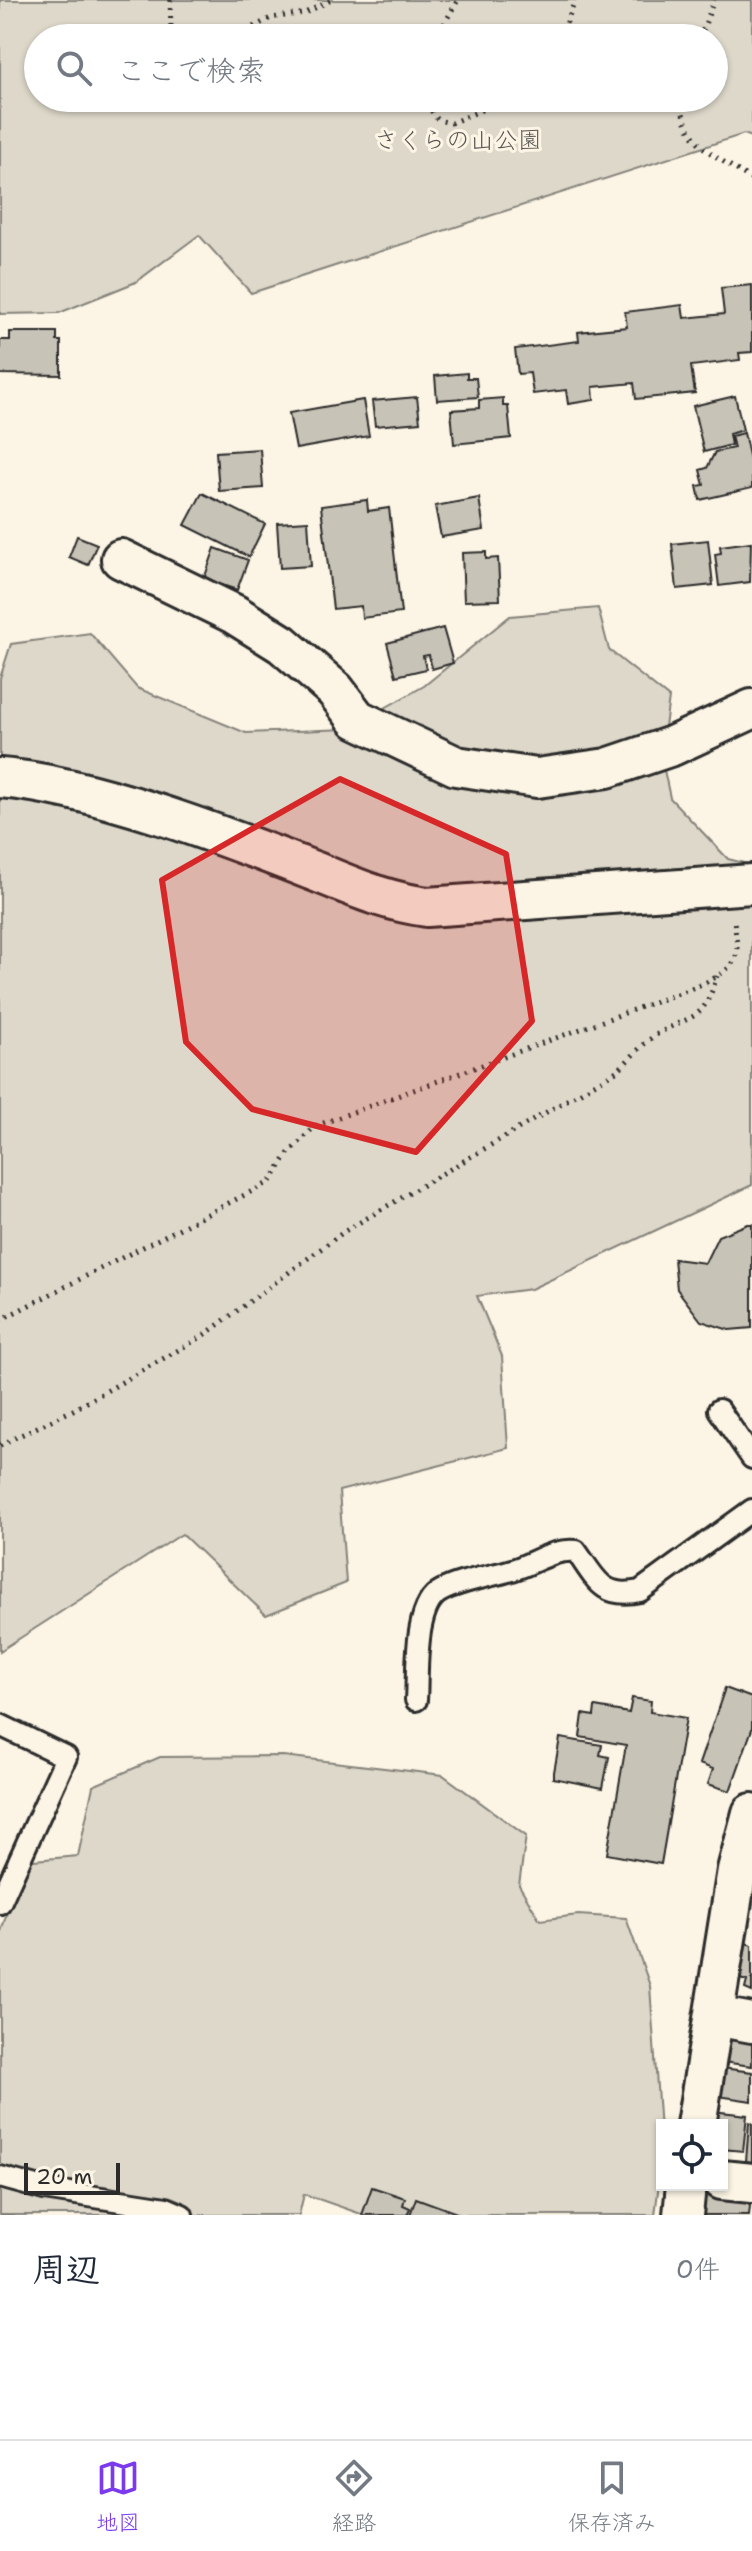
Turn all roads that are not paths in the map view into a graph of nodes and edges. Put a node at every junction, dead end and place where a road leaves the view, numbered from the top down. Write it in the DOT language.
graph roads {
  1 [pos="121,559"];
  2 [pos="752,709"];
  3 [pos="0,778"];
  4 [pos="742,884"];
  5 [pos="719,1410"];
  6 [pos="752,1458"];
  7 [pos="752,1510"];
  8 [pos="416,1700"];
  9 [pos="0,1725"];
  10 [pos="752,1813"];
  11 [pos="0,1903"];
  12 [pos="715,2016"];
  13 [pos="752,2023"];
  14 [pos="697,2119"];
  15 [pos="0,2177"];
  16 [pos="728,2181"];
  17 [pos="752,2183"];
  18 [pos="685,2191"];
  19 [pos="182,2215"];
  20 [pos="683,2215"];
  1 -- 2 [label="street"];
  3 -- 4 [label="street"];
  5 -- 6 [label="lane"];
  7 -- 8 [label="lane"];
  9 -- 11 [label="lane"];
  10 -- 12 [label="street"];
  12 -- 13 [label="street"];
  12 -- 14 [label="street"];
  15 -- 19 [label="lane"];
  16 -- 17 [label="street"];
  18 -- 20 [label="street"];
}
